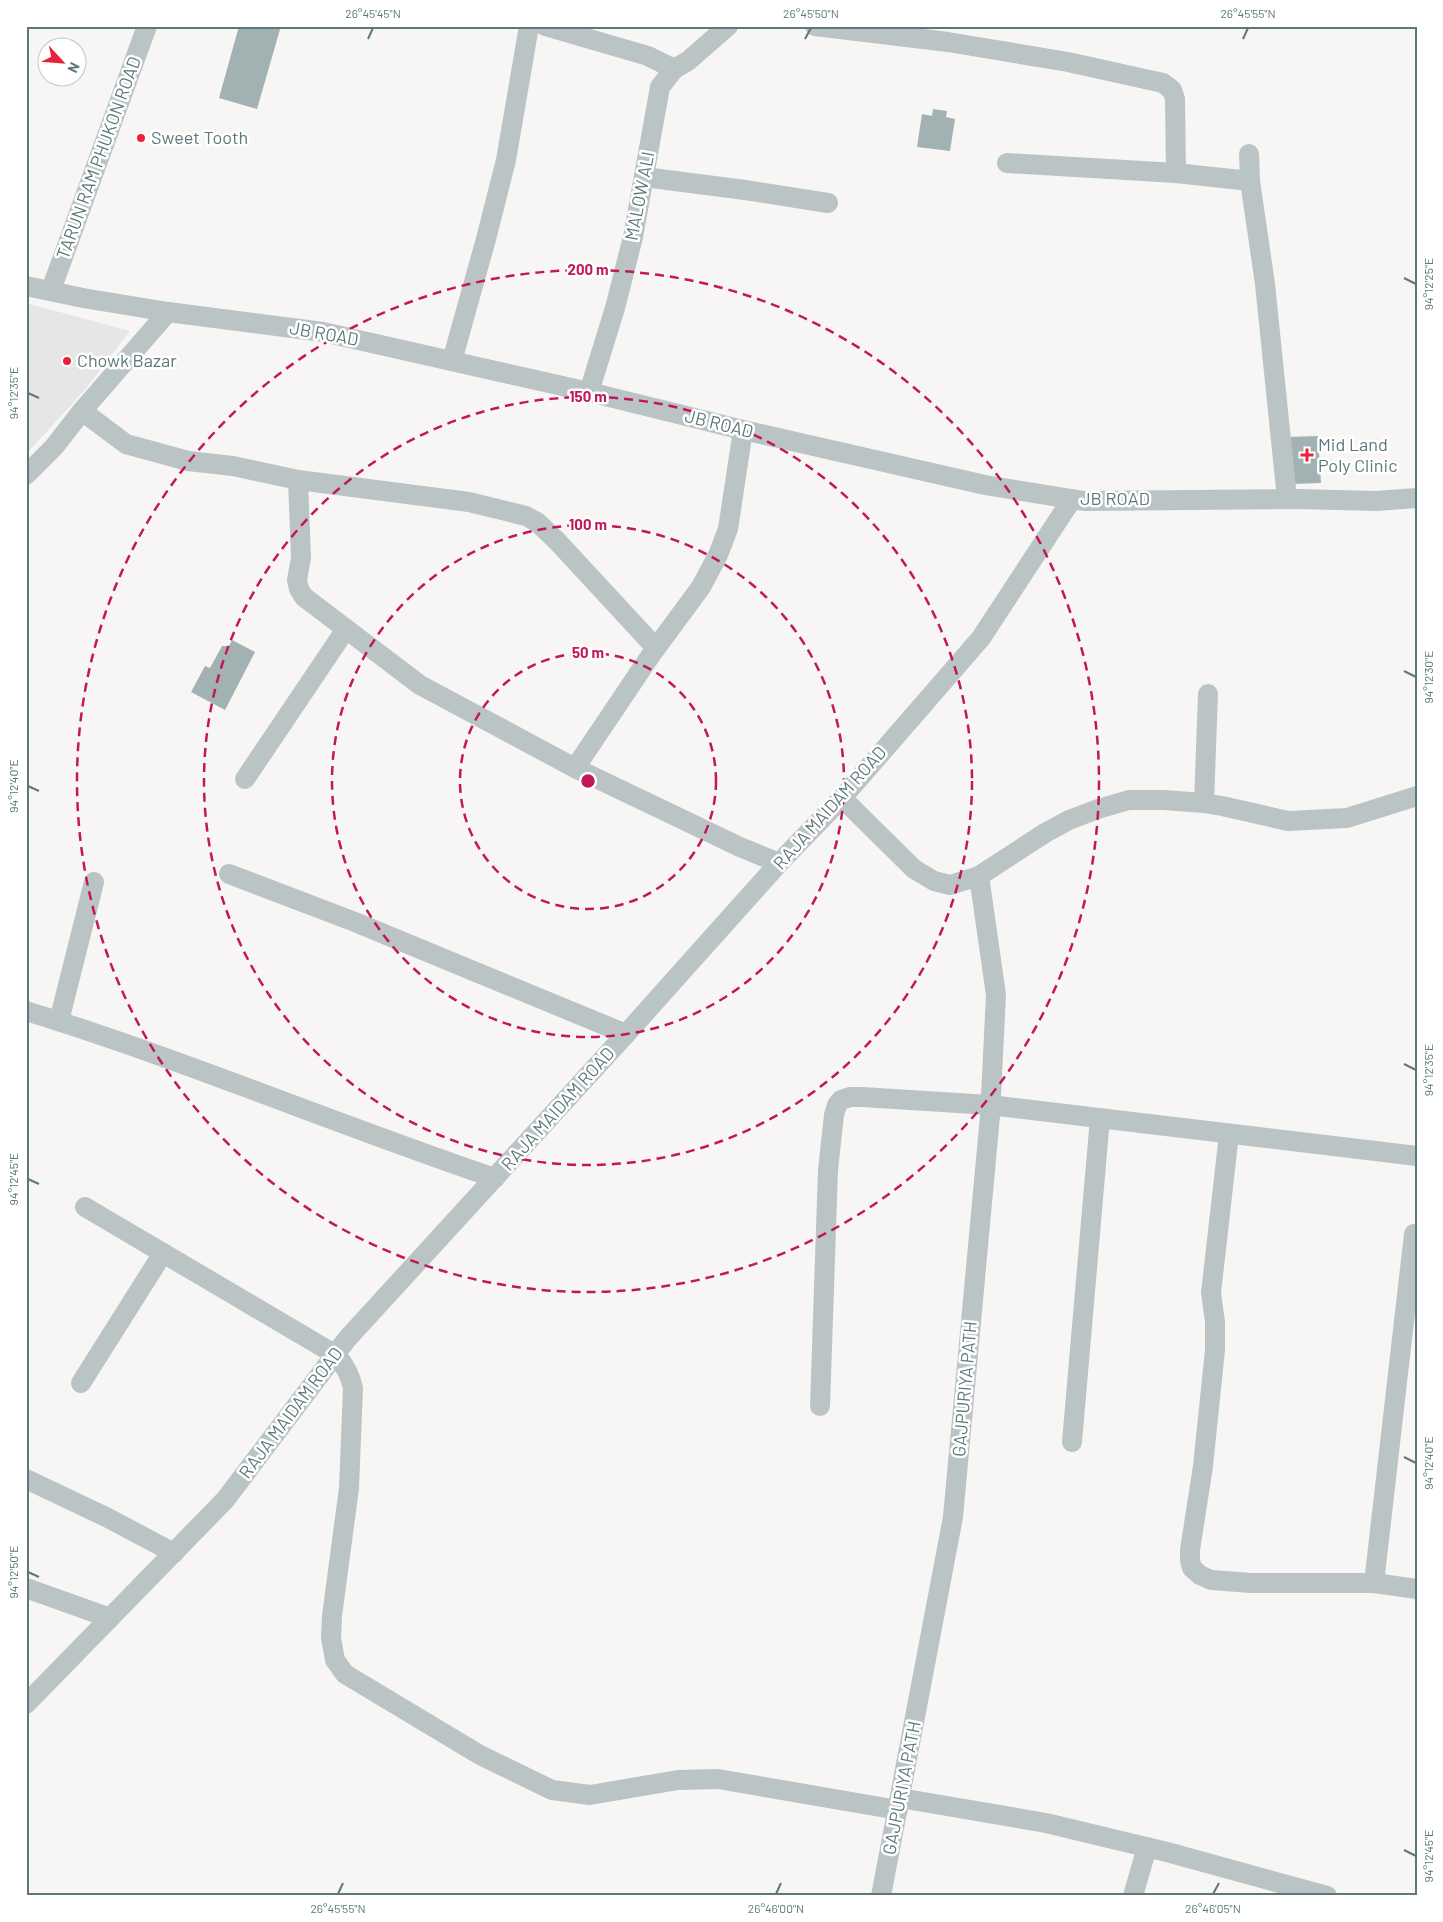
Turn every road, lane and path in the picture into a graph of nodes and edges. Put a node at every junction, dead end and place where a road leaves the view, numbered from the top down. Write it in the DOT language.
graph roads {
  1 [pos="147,26"];
  2 [pos="529,26"];
  3 [pos="545,26"];
  4 [pos="728,26"];
  5 [pos="815,26"];
  6 [pos="674,68"];
  7 [pos="1249,154"];
  8 [pos="1007,163"];
  9 [pos="1176,173"];
  10 [pos="644,177"];
  11 [pos="1250,181"];
  12 [pos="828,203"];
  13 [pos="26,286"];
  14 [pos="51,290"];
  15 [pos="168,312"];
  16 [pos="452,361"];
  17 [pos="589,392"];
  18 [pos="82,411"];
  19 [pos="743,430"];
  20 [pos="26,475"];
  21 [pos="298,480"];
  22 [pos="1417,498"];
  23 [pos="1072,499"];
  24 [pos="1287,499"];
  25 [pos="346,629"];
  26 [pos="656,648"];
  27 [pos="1208,694"];
  28 [pos="575,768"];
  29 [pos="245,780"];
  30 [pos="1417,796"];
  31 [pos="842,798"];
  32 [pos="1204,803"];
  33 [pos="779,863"];
  34 [pos="229,874"];
  35 [pos="979,876"];
  36 [pos="94,882"];
  37 [pos="26,1011"];
  38 [pos="59,1021"];
  39 [pos="626,1034"];
  40 [pos="990,1105"];
  41 [pos="1100,1118"];
  42 [pos="1229,1134"];
  43 [pos="1417,1156"];
  44 [pos="495,1178"];
  45 [pos="85,1207"];
  46 [pos="1414,1234"];
  47 [pos="162,1253"];
  48 [pos="336,1354"];
  49 [pos="81,1383"];
  50 [pos="820,1406"];
  51 [pos="1072,1442"];
  52 [pos="26,1480"];
  53 [pos="174,1553"];
  54 [pos="1374,1583"];
  55 [pos="26,1588"];
  56 [pos="1417,1589"];
  57 [pos="110,1618"];
  58 [pos="26,1704"];
  59 [pos="899,1804"];
  60 [pos="1147,1847"];
  61 [pos="1321,1895"];
  62 [pos="881,1896"];
  63 [pos="1133,1896"];
  1 -- 14 [label="street, TARUN RAM PHUKON ROAD"];
  2 -- 16 [label="street"];
  3 -- 6 [label="street"];
  4 -- 6 [label="street, MALOW ALI"];
  5 -- 9 [label="street"];
  6 -- 10 [label="street, MALOW ALI"];
  7 -- 11 [label="street"];
  8 -- 9 [label="street"];
  9 -- 11 [label="street"];
  10 -- 12 [label="street"];
  10 -- 17 [label="street, MALOW ALI"];
  11 -- 24 [label="street"];
  13 -- 14 [label="street, JB ROAD"];
  14 -- 15 [label="street, JB ROAD"];
  15 -- 16 [label="street, JB ROAD"];
  15 -- 18 [label="street"];
  16 -- 17 [label="street, JB ROAD"];
  17 -- 19 [label="street, JB ROAD"];
  18 -- 20 [label="street"];
  18 -- 21 [label="street"];
  19 -- 23 [label="street, JB ROAD"];
  19 -- 26 [label="street"];
  21 -- 25 [label="street"];
  21 -- 26 [label="street"];
  22 -- 24 [label="street, JB ROAD"];
  23 -- 24 [label="street, JB ROAD"];
  23 -- 31 [label="street, RAJA MAIDAM ROAD"];
  25 -- 28 [label="street"];
  25 -- 29 [label="street"];
  26 -- 28 [label="street"];
  27 -- 32 [label="street"];
  28 -- 33 [label="street"];
  30 -- 32 [label="street"];
  31 -- 33 [label="street, RAJA MAIDAM ROAD"];
  31 -- 35 [label="street"];
  32 -- 35 [label="street"];
  33 -- 39 [label="street, RAJA MAIDAM ROAD"];
  34 -- 39 [label="street"];
  35 -- 40 [label="street, GAJPURIYA PATH"];
  36 -- 38 [label="street"];
  37 -- 38 [label="street"];
  38 -- 44 [label="street"];
  39 -- 44 [label="street, RAJA MAIDAM ROAD"];
  40 -- 41 [label="street"];
  40 -- 50 [label="street"];
  40 -- 59 [label="street, GAJPURIYA PATH"];
  41 -- 42 [label="street"];
  41 -- 51 [label="street"];
  42 -- 43 [label="street"];
  42 -- 54 [label="street"];
  44 -- 48 [label="street, RAJA MAIDAM ROAD"];
  45 -- 47 [label="street"];
  46 -- 54 [label="street"];
  47 -- 48 [label="street"];
  47 -- 49 [label="street"];
  48 -- 53 [label="street, RAJA MAIDAM ROAD"];
  48 -- 59 [label="street"];
  52 -- 53 [label="street"];
  53 -- 57 [label="street, RAJA MAIDAM ROAD"];
  54 -- 56 [label="street"];
  55 -- 57 [label="street"];
  57 -- 58 [label="street, RAJA MAIDAM ROAD"];
  59 -- 60 [label="street"];
  59 -- 62 [label="street, GAJPURIYA PATH"];
  60 -- 61 [label="street"];
  60 -- 63 [label="street"];
}
